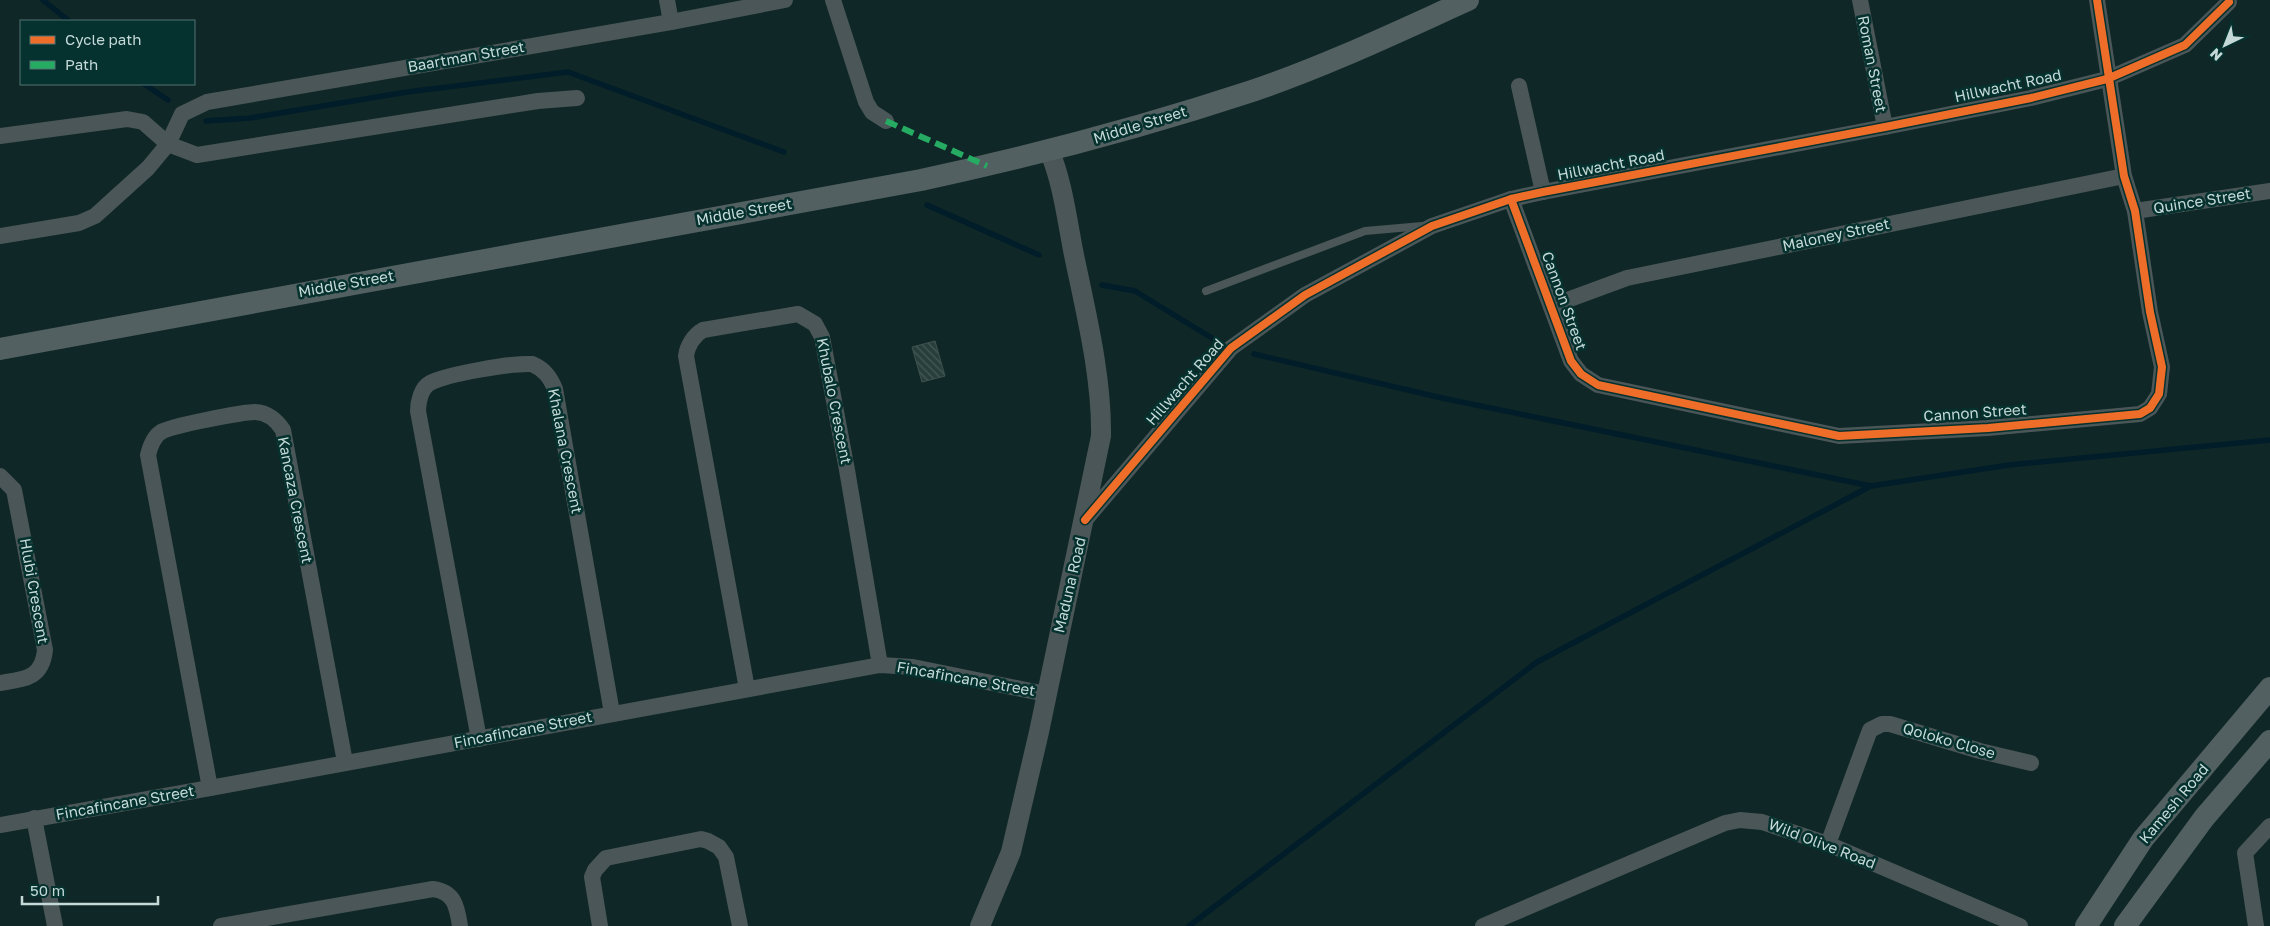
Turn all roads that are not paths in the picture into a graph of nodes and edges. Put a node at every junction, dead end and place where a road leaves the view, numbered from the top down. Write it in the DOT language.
graph roads {
  1 [pos="667,0"];
  2 [pos="785,0"];
  3 [pos="833,0"];
  4 [pos="1468,0"];
  5 [pos="1860,0"];
  6 [pos="2096,0"];
  7 [pos="2229,2"];
  8 [pos="671,22"];
  9 [pos="2107,79"];
  10 [pos="1519,86"];
  11 [pos="577,98"];
  12 [pos="886,121"];
  13 [pos="1885,127"];
  14 [pos="0,136"];
  15 [pos="168,144"];
  16 [pos="1049,150"];
  17 [pos="2124,176"];
  18 [pos="2270,191"];
  19 [pos="1543,192"];
  20 [pos="1512,199"];
  21 [pos="2135,211"];
  22 [pos="1432,226"];
  23 [pos="0,236"];
  24 [pos="1206,292"];
  25 [pos="1551,306"];
  26 [pos="0,349"];
  27 [pos="0,476"];
  28 [pos="1085,520"];
  29 [pos="880,665"];
  30 [pos="0,683"];
  31 [pos="2270,688"];
  32 [pos="747,689"];
  33 [pos="1046,694"];
  34 [pos="612,713"];
  35 [pos="479,739"];
  36 [pos="2270,741"];
  37 [pos="345,762"];
  38 [pos="2031,763"];
  39 [pos="210,788"];
  40 [pos="34,818"];
  41 [pos="0,825"];
  42 [pos="2270,826"];
  43 [pos="1828,844"];
  44 [pos="55,926"];
  45 [pos="220,926"];
  46 [pos="460,926"];
  47 [pos="600,926"];
  48 [pos="740,926"];
  49 [pos="980,926"];
  50 [pos="1483,926"];
  51 [pos="2020,926"];
  52 [pos="2086,926"];
  53 [pos="2125,926"];
  54 [pos="2256,926"];
  1 -- 8 [label="street"];
  2 -- 8 [label="street, Baartman Street"];
  3 -- 12 [label="street"];
  4 -- 16 [label="main road, Middle Street"];
  5 -- 13 [label="street, Roman Street"];
  6 -- 9 [label="street, Cannon Street"];
  7 -- 9 [label="street, Hillwacht Road"];
  8 -- 15 [label="street, Baartman Street"];
  9 -- 13 [label="street, Hillwacht Road"];
  9 -- 17 [label="street, Cannon Street"];
  10 -- 19 [label="street"];
  11 -- 15 [label="street"];
  13 -- 19 [label="street, Hillwacht Road"];
  14 -- 15 [label="street"];
  15 -- 23 [label="street, Baartman Street"];
  16 -- 26 [label="main road, Middle Street"];
  16 -- 28 [label="street, Maduna Road"];
  17 -- 21 [label="street, Cannon Street"];
  17 -- 25 [label="street, Maloney Street"];
  18 -- 21 [label="street, Quince Street"];
  19 -- 20 [label="street, Hillwacht Road"];
  20 -- 22 [label="street, Hillwacht Road"];
  20 -- 25 [label="street, Cannon Street"];
  21 -- 25 [label="street, Cannon Street"];
  22 -- 24 [label="lane, Hillwacht Road"];
  22 -- 28 [label="street, Hillwacht Road"];
  27 -- 30 [label="street, Hlubi Crescent"];
  28 -- 33 [label="street, Maduna Road"];
  29 -- 32 [label="street, Fincafincane Street"];
  29 -- 32 [label="street, Khubalo Crescent"];
  29 -- 33 [label="street, Fincafincane Street"];
  31 -- 52 [label="main road, Kamesh Road"];
  32 -- 34 [label="street, Fincafincane Street"];
  33 -- 49 [label="street, Maduna Road"];
  34 -- 35 [label="street, Fincafincane Street"];
  34 -- 35 [label="street, Khalana Crescent"];
  35 -- 37 [label="street, Fincafincane Street"];
  36 -- 53 [label="main road"];
  37 -- 39 [label="street, Fincafincane Street"];
  37 -- 39 [label="street, Kancaza Crescent"];
  38 -- 43 [label="street, Qoloko Close"];
  39 -- 40 [label="street, Fincafincane Street"];
  40 -- 41 [label="street, Fincafincane Street"];
  40 -- 44 [label="street"];
  42 -- 54 [label="street"];
  43 -- 50 [label="street, Wild Olive Road"];
  43 -- 51 [label="street, Wild Olive Road"];
  45 -- 46 [label="street"];
  47 -- 48 [label="street"];
}
